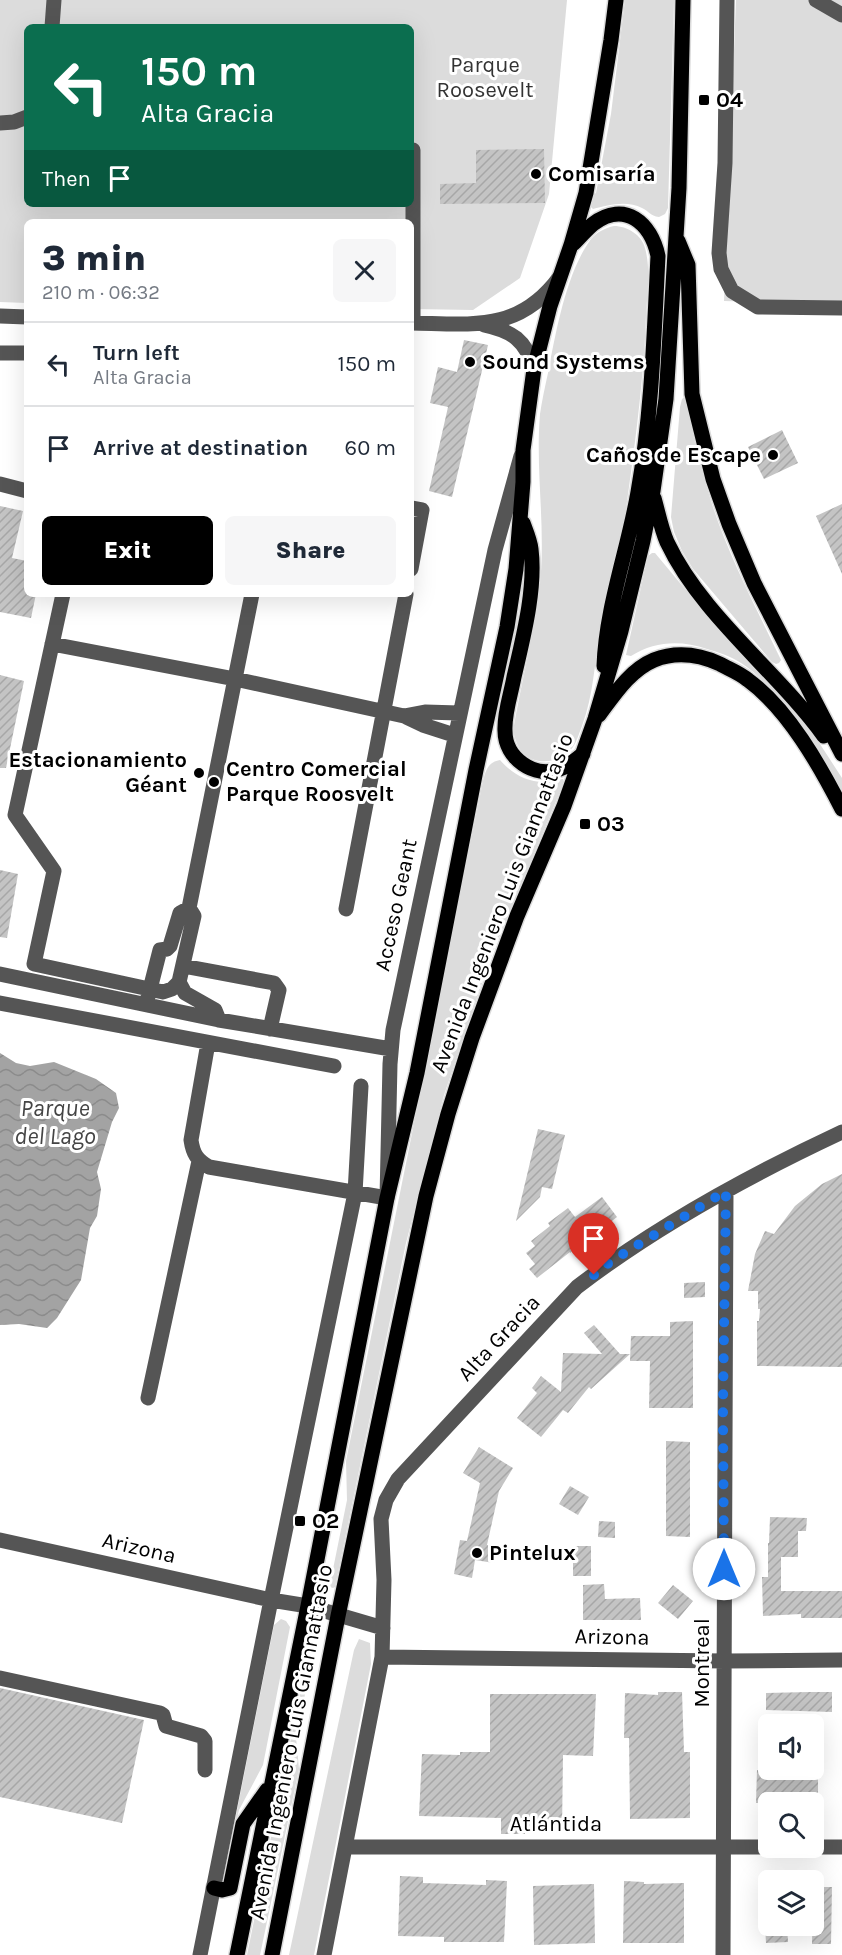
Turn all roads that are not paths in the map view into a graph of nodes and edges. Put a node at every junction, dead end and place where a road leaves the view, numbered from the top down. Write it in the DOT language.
graph roads {
  1 [pos="54,0"];
  2 [pos="616,0"];
  3 [pos="683,0"];
  4 [pos="727,0"];
  5 [pos="816,0"];
  6 [pos="842,15"];
  7 [pos="52,24"];
  8 [pos="24,118"];
  9 [pos="0,123"];
  10 [pos="675,236"];
  11 [pos="571,245"];
  12 [pos="559,278"];
  13 [pos="842,308"];
  14 [pos="0,316"];
  15 [pos="24,317"];
  16 [pos="414,323"];
  17 [pos="481,324"];
  18 [pos="0,353"];
  19 [pos="24,353"];
  20 [pos="534,369"];
  21 [pos="645,444"];
  22 [pos="523,450"];
  23 [pos="0,484"];
  24 [pos="24,490"];
  25 [pos="653,491"];
  26 [pos="414,508"];
  27 [pos="520,514"];
  28 [pos="414,553"];
  29 [pos="62,597"];
  30 [pos="251,597"];
  31 [pos="405,597"];
  32 [pos="52,644"];
  33 [pos="235,679"];
  34 [pos="606,681"];
  35 [pos="384,712"];
  36 [pos="459,713"];
  37 [pos="404,716"];
  38 [pos="595,719"];
  39 [pos="454,735"];
  40 [pos="584,753"];
  41 [pos="842,754"];
  42 [pos="842,760"];
  43 [pos="842,809"];
  44 [pos="189,908"];
  45 [pos="345,909"];
  46 [pos="34,964"];
  47 [pos="183,966"];
  48 [pos="0,974"];
  49 [pos="31,980"];
  50 [pos="179,982"];
  51 [pos="151,990"];
  52 [pos="0,1003"];
  53 [pos="146,1005"];
  54 [pos="219,1020"];
  55 [pos="270,1029"];
  56 [pos="208,1043"];
  57 [pos="391,1049"];
  58 [pos="334,1066"];
  59 [pos="361,1086"];
  60 [pos="842,1132"];
  61 [pos="199,1161"];
  62 [pos="726,1191"];
  63 [pos="355,1193"];
  64 [pos="387,1198"];
  65 [pos="148,1398"];
  66 [pos="0,1540"];
  67 [pos="271,1600"];
  68 [pos="308,1606"];
  69 [pos="338,1616"];
  70 [pos="383,1628"];
  71 [pos="382,1657"];
  72 [pos="842,1660"];
  73 [pos="725,1661"];
  74 [pos="0,1678"];
  75 [pos="205,1770"];
  76 [pos="271,1785"];
  77 [pos="724,1846"];
  78 [pos="345,1847"];
  79 [pos="758,1847"];
  80 [pos="824,1847"];
  81 [pos="842,1847"];
  82 [pos="214,1888"];
  83 [pos="200,1955"];
  84 [pos="237,1955"];
  85 [pos="272,1955"];
  86 [pos="324,1955"];
  87 [pos="723,1955"];
  1 -- 7 [label="street"];
  2 -- 11 [label="main road, Avenida Ingeniero Luis Giannattasio"];
  3 -- 10 [label="main road, Avenida Ingeniero Luis Giannattasio"];
  4 -- 13 [label="street"];
  5 -- 6 [label="street"];
  8 -- 9 [label="street"];
  10 -- 25 [label="main road, Avenida Ingeniero Luis Giannattasio"];
  10 -- 41 [label="main road"];
  11 -- 12 [label="main road, Avenida Ingeniero Luis Giannattasio"];
  11 -- 21 [label="main road"];
  12 -- 17 [label="street"];
  12 -- 20 [label="main road, Avenida Ingeniero Luis Giannattasio"];
  14 -- 15 [label="street"];
  16 -- 17 [label="street"];
  17 -- 20 [label="street"];
  18 -- 19 [label="street"];
  20 -- 22 [label="main road, Avenida Ingeniero Luis Giannattasio"];
  21 -- 25 [label="main road"];
  21 -- 34 [label="main road"];
  22 -- 27 [label="main road, Avenida Ingeniero Luis Giannattasio"];
  22 -- 36 [label="street, Acceso Geant"];
  23 -- 24 [label="street"];
  25 -- 34 [label="main road, Avenida Ingeniero Luis Giannattasio"];
  25 -- 42 [label="main road"];
  26 -- 28 [label="street"];
  27 -- 40 [label="main road"];
  27 -- 64 [label="main road, Avenida Ingeniero Luis Giannattasio"];
  29 -- 32 [label="street"];
  30 -- 33 [label="street"];
  31 -- 35 [label="street"];
  32 -- 33 [label="street"];
  32 -- 46 [label="street"];
  33 -- 35 [label="street"];
  33 -- 44 [label="street"];
  34 -- 38 [label="main road, Avenida Ingeniero Luis Giannattasio"];
  35 -- 37 [label="street"];
  35 -- 45 [label="street"];
  36 -- 37 [label="street"];
  36 -- 39 [label="street, Acceso Geant"];
  37 -- 39 [label="street"];
  38 -- 40 [label="main road, Avenida Ingeniero Luis Giannattasio"];
  38 -- 43 [label="main road"];
  39 -- 57 [label="street, Acceso Geant"];
  40 -- 69 [label="main road, Avenida Ingeniero Luis Giannattasio"];
  44 -- 47 [label="street"];
  44 -- 51 [label="street"];
  46 -- 49 [label="street"];
  46 -- 51 [label="street"];
  47 -- 50 [label="street"];
  47 -- 55 [label="street"];
  48 -- 49 [label="street"];
  49 -- 53 [label="street"];
  50 -- 51 [label="street"];
  50 -- 54 [label="street"];
  51 -- 53 [label="street"];
  52 -- 56 [label="street"];
  53 -- 54 [label="street"];
  54 -- 55 [label="street"];
  55 -- 57 [label="street"];
  56 -- 58 [label="street"];
  56 -- 61 [label="street"];
  57 -- 64 [label="street, Acceso Geant"];
  59 -- 63 [label="street, Avenida Ingeniero Luis Giannattasio"];
  60 -- 62 [label="street, Alta Gracia"];
  61 -- 63 [label="street"];
  61 -- 65 [label="street"];
  62 -- 70 [label="street, Alta Gracia"];
  62 -- 73 [label="street, Montreal"];
  63 -- 64 [label="street"];
  63 -- 67 [label="street, Avenida Ingeniero Luis Giannattasio"];
  64 -- 68 [label="main road, Avenida Ingeniero Luis Giannattasio"];
  66 -- 67 [label="street, Arizona"];
  67 -- 68 [label="street, Arizona"];
  67 -- 82 [label="street, Avenida Ingeniero Luis Giannattasio"];
  68 -- 69 [label="street, Arizona"];
  68 -- 76 [label="main road, Avenida Ingeniero Luis Giannattasio"];
  69 -- 70 [label="street, Arizona"];
  69 -- 85 [label="main road, Avenida Ingeniero Luis Giannattasio"];
  70 -- 71 [label="street"];
  71 -- 73 [label="street, Arizona"];
  71 -- 78 [label="street"];
  72 -- 73 [label="street, Arizona"];
  73 -- 77 [label="street, Montreal"];
  74 -- 75 [label="street"];
  76 -- 82 [label="main road"];
  76 -- 84 [label="main road, Avenida Ingeniero Luis Giannattasio"];
  77 -- 78 [label="street, Atlántida"];
  77 -- 79 [label="street, Atlántida"];
  77 -- 87 [label="street, Montreal"];
  78 -- 86 [label="street"];
  80 -- 81 [label="street"];
  82 -- 83 [label="street, Avenida Ingeniero Luis Giannattasio"];
}
